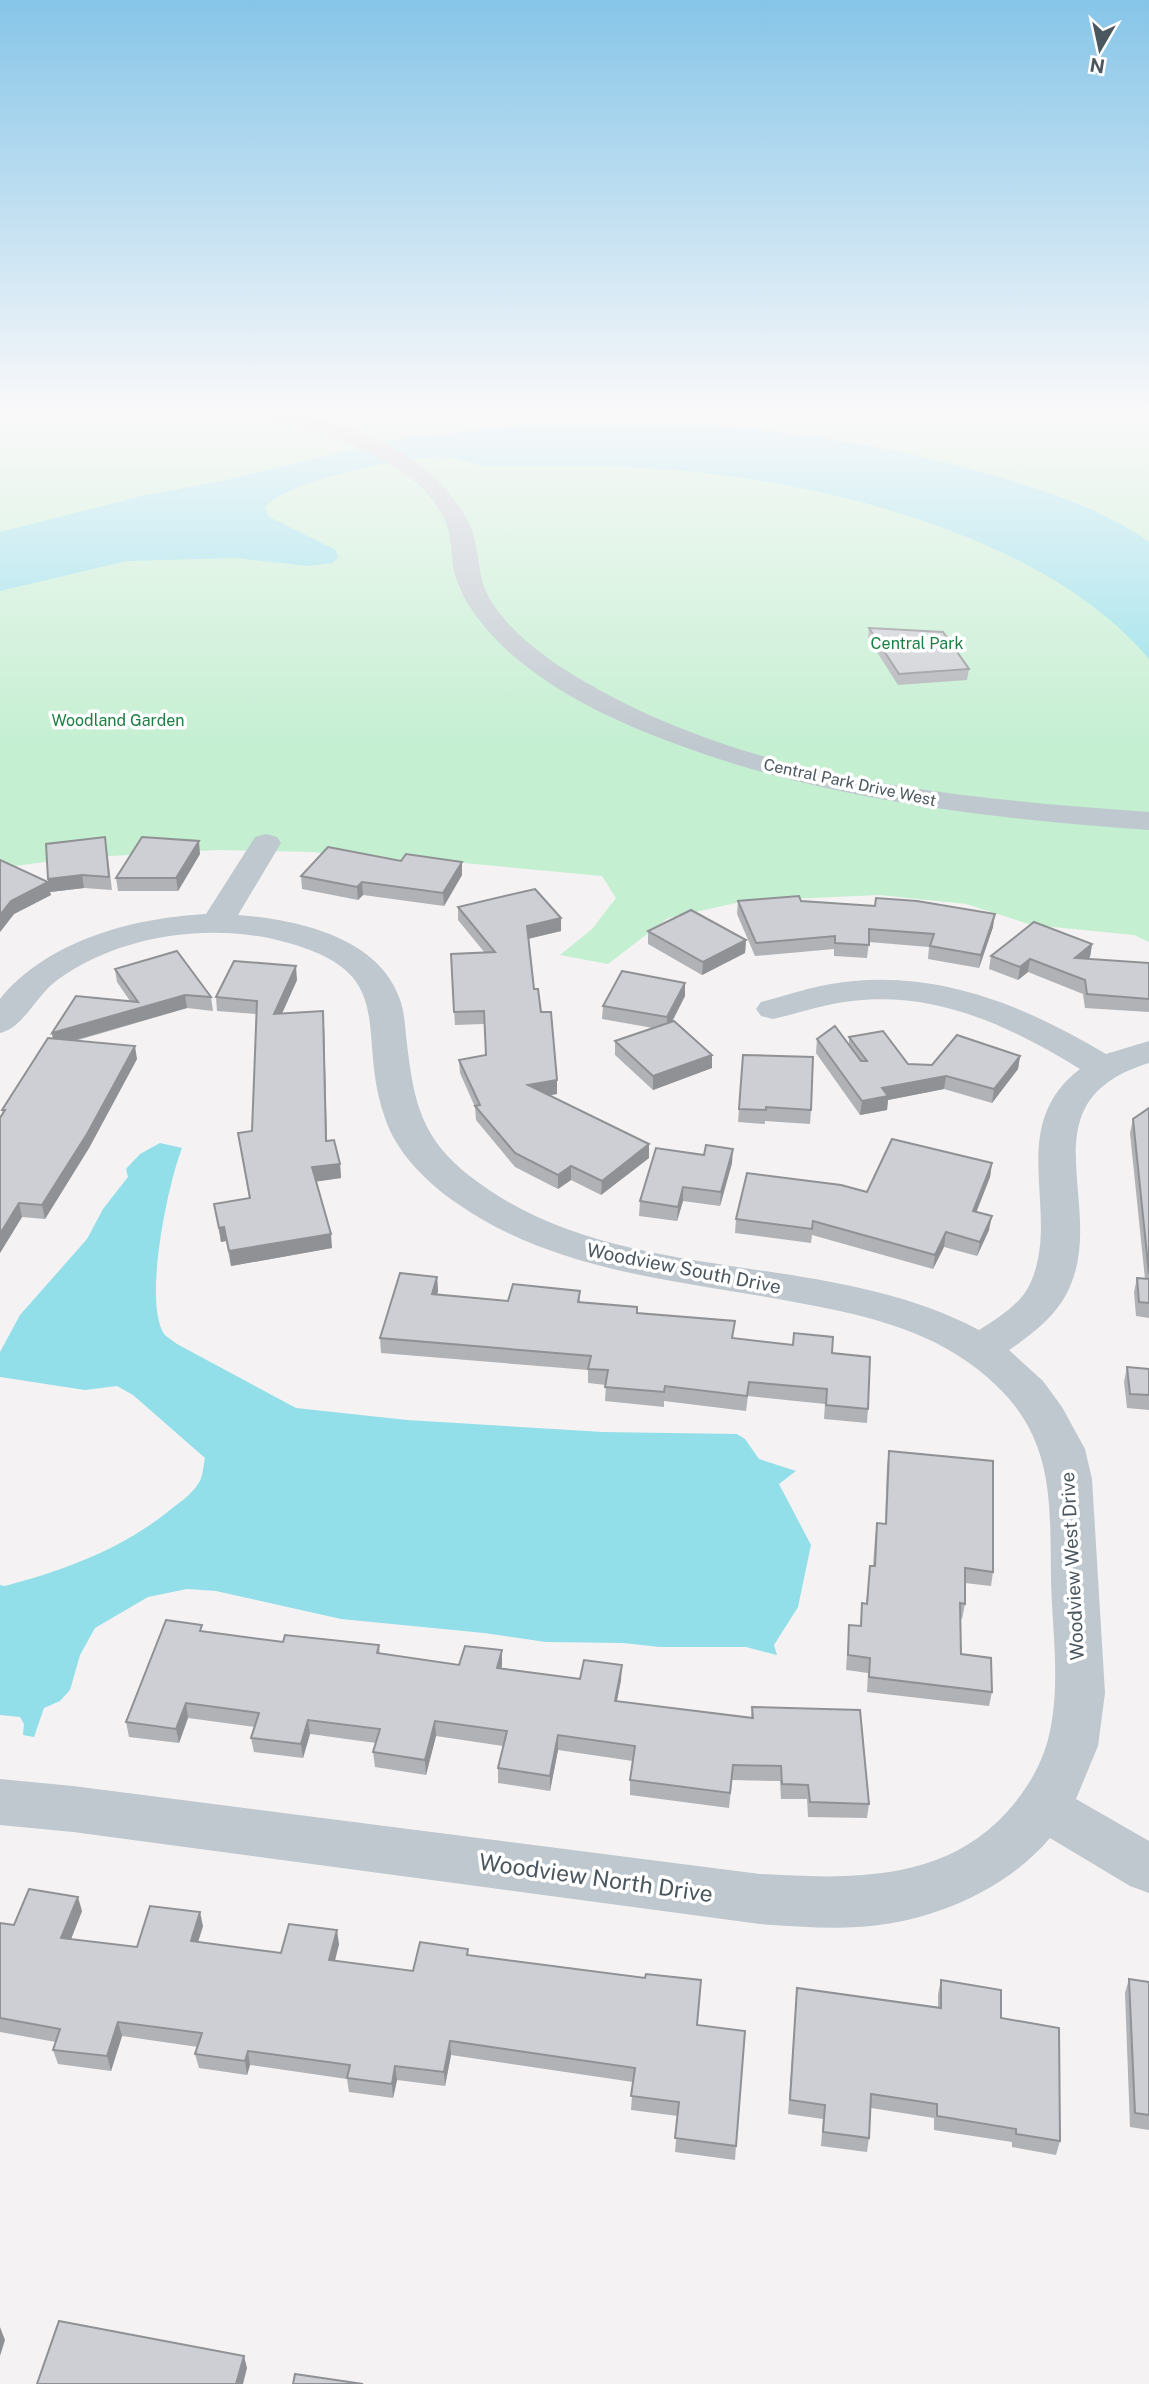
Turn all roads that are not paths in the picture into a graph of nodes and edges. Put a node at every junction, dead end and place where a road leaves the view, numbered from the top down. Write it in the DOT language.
graph roads {
  1 [pos="459,526"];
  2 [pos="1149,821"];
  3 [pos="266,843"];
  4 [pos="216,924"];
  5 [pos="773,1009"];
  6 [pos="0,1023"];
  7 [pos="1149,1052"];
  8 [pos="1104,1068"];
  9 [pos="982,1349"];
  10 [pos="0,1802"];
  11 [pos="1045,1808"];
  12 [pos="1149,1869"];
  1 -- 2 [label="street, Central Park Drive West"];
  3 -- 4 [label="street"];
  4 -- 6 [label="street, Woodview South Drive"];
  4 -- 9 [label="street, Woodview South Drive"];
  5 -- 8 [label="street"];
  7 -- 8 [label="street"];
  8 -- 9 [label="street"];
  9 -- 11 [label="street, Woodview West Drive"];
  10 -- 11 [label="street, Woodview North Drive"];
  11 -- 12 [label="street"];
}
